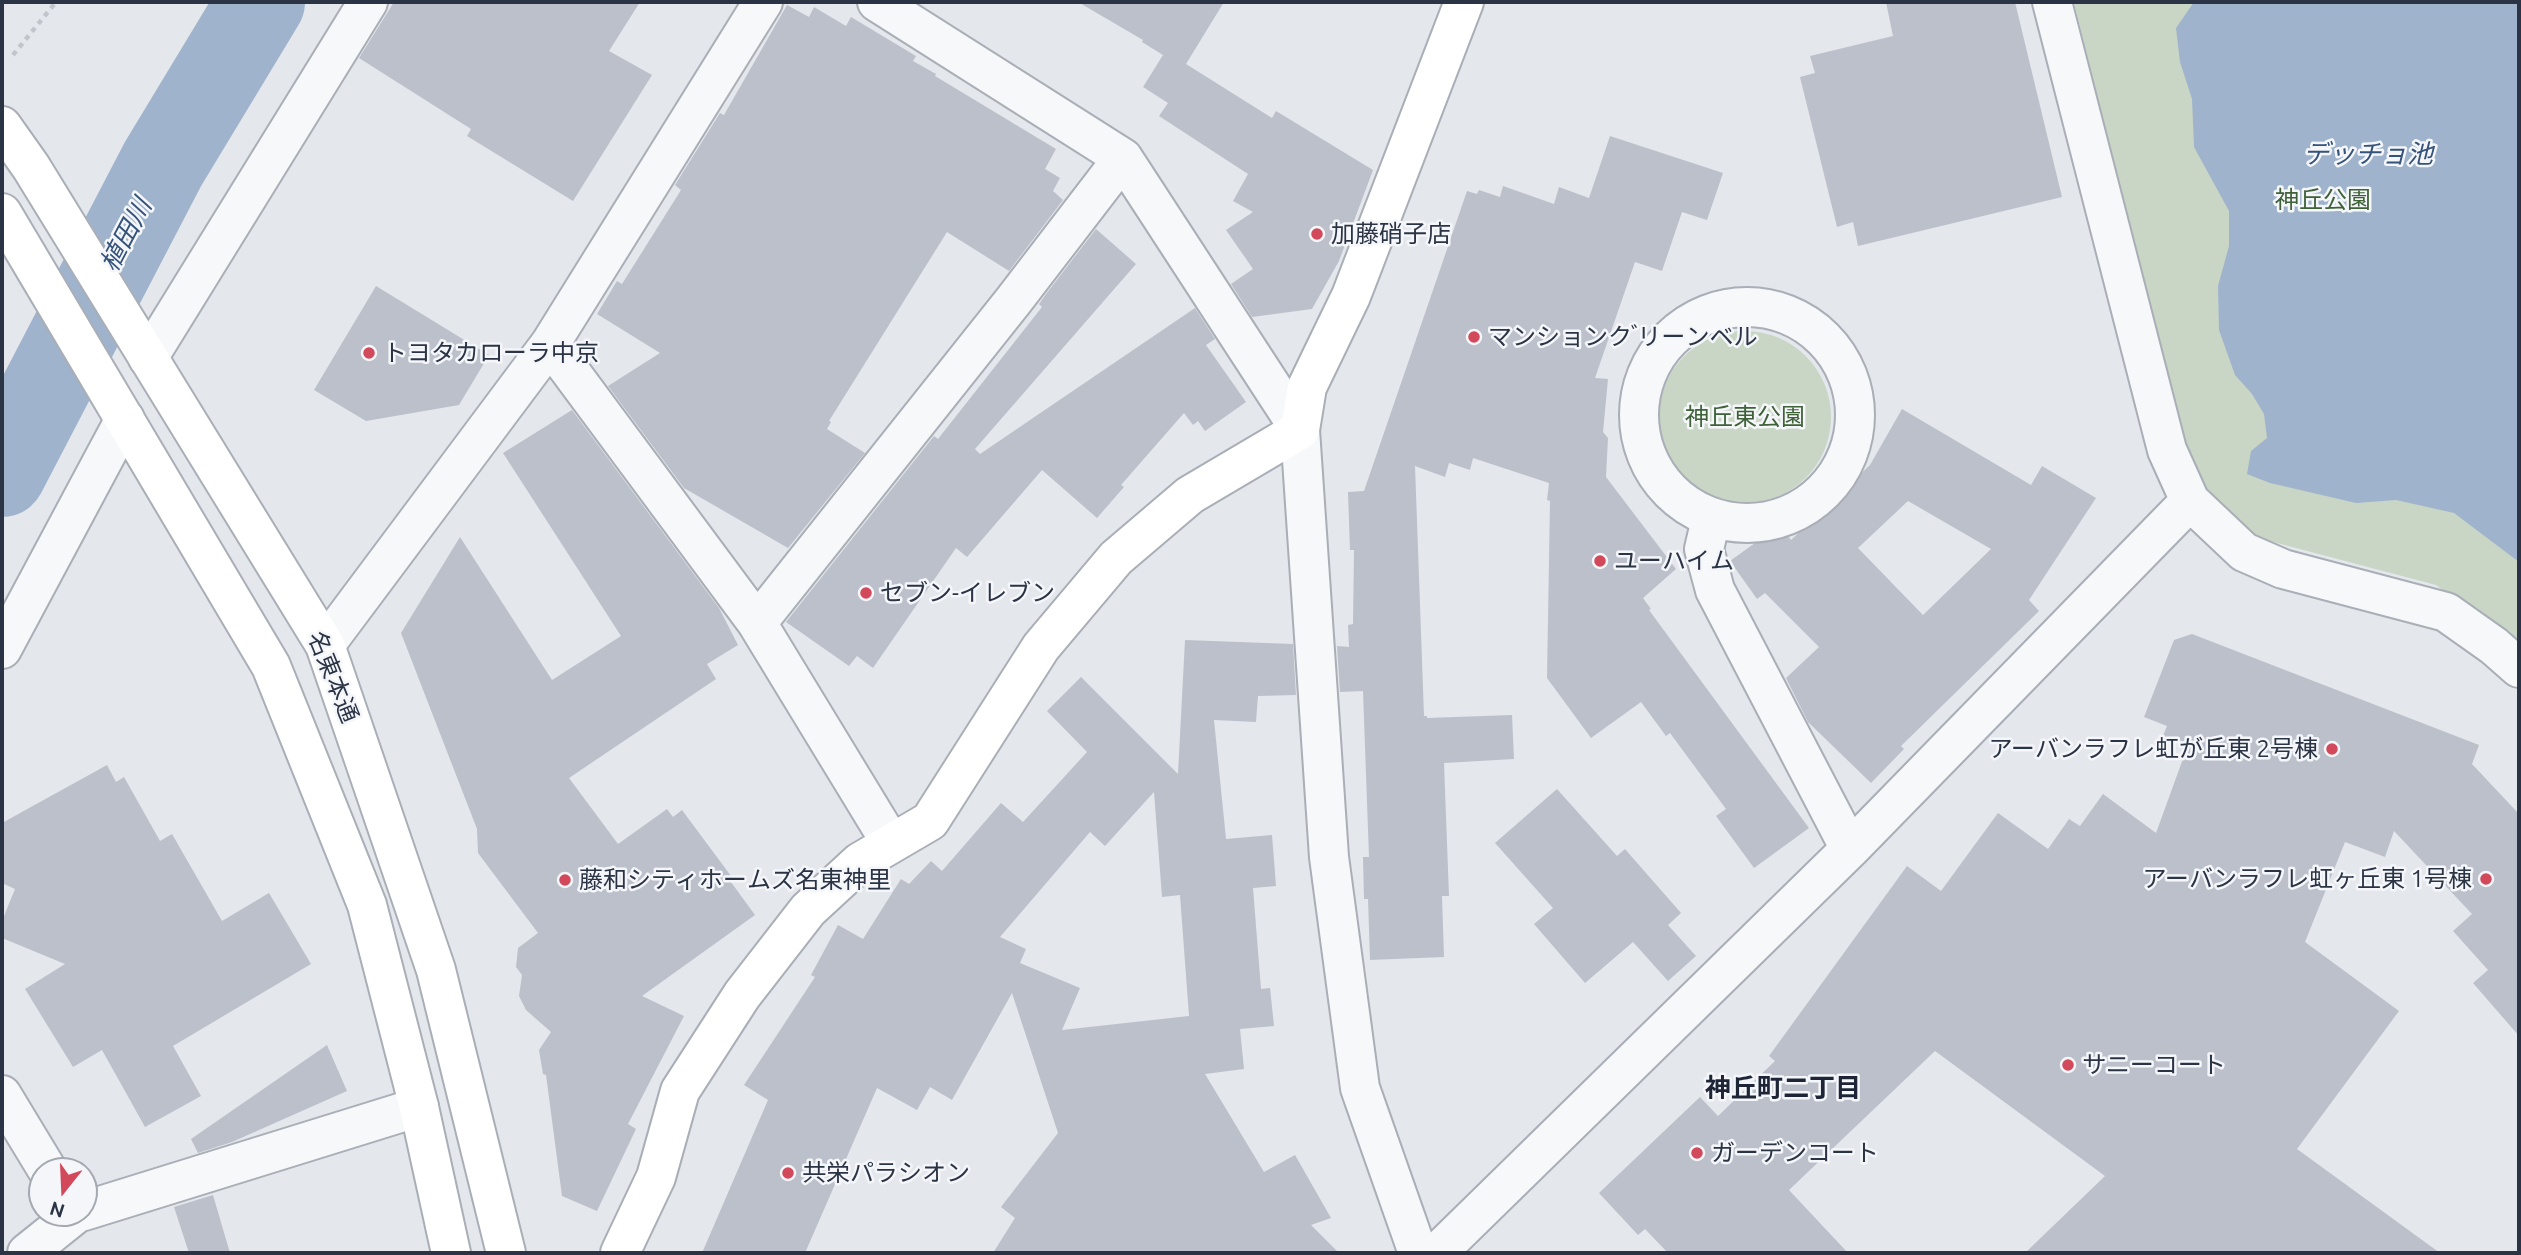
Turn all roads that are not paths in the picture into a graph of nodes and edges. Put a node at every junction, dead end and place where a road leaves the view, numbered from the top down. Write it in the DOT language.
graph roads {
  1 [pos="368,2"];
  2 [pos="763,2"];
  3 [pos="877,2"];
  4 [pos="1464,2"];
  5 [pos="2052,2"];
  6 [pos="2,126"];
  7 [pos="1123,158"];
  8 [pos="4,224"];
  9 [pos="550,344"];
  10 [pos="148,358"];
  11 [pos="125,419"];
  12 [pos="1300,430"];
  13 [pos="2190,501"];
  14 [pos="1711,519"];
  15 [pos="757,623"];
  16 [pos="325,645"];
  17 [pos="2,649"];
  18 [pos="2519,667"];
  19 [pos="891,843"];
  20 [pos="1850,849"];
  21 [pos="2,1095"];
  22 [pos="419,1107"];
  23 [pos="40,1157"];
  24 [pos="98,1206"];
  25 [pos="60,1227"];
  26 [pos="27,1253"];
  27 [pos="451,1253"];
  28 [pos="506,1253"];
  29 [pos="620,1253"];
  30 [pos="1418,1253"];
  31 [pos="1437,1253"];
  1 -- 10 [label="street"];
  2 -- 9 [label="street"];
  3 -- 7 [label="street"];
  4 -- 12 [label="main road"];
  5 -- 13 [label="street"];
  6 -- 10 [label="main road, 名東本通"];
  7 -- 12 [label="street"];
  7 -- 15 [label="street"];
  8 -- 11 [label="main road"];
  9 -- 15 [label="street"];
  9 -- 16 [label="street"];
  10 -- 16 [label="main road, 名東本通"];
  11 -- 17 [label="street"];
  11 -- 22 [label="main road"];
  12 -- 19 [label="main road"];
  12 -- 30 [label="street"];
  13 -- 18 [label="street"];
  13 -- 20 [label="street"];
  14 -- 14 [label="street"];
  14 -- 20 [label="street"];
  15 -- 19 [label="street"];
  16 -- 28 [label="main road, 名東本通"];
  19 -- 29 [label="main road"];
  20 -- 31 [label="street"];
  21 -- 23 [label="street"];
  22 -- 24 [label="street"];
  22 -- 27 [label="main road"];
  25 -- 26 [label="street"];
}
